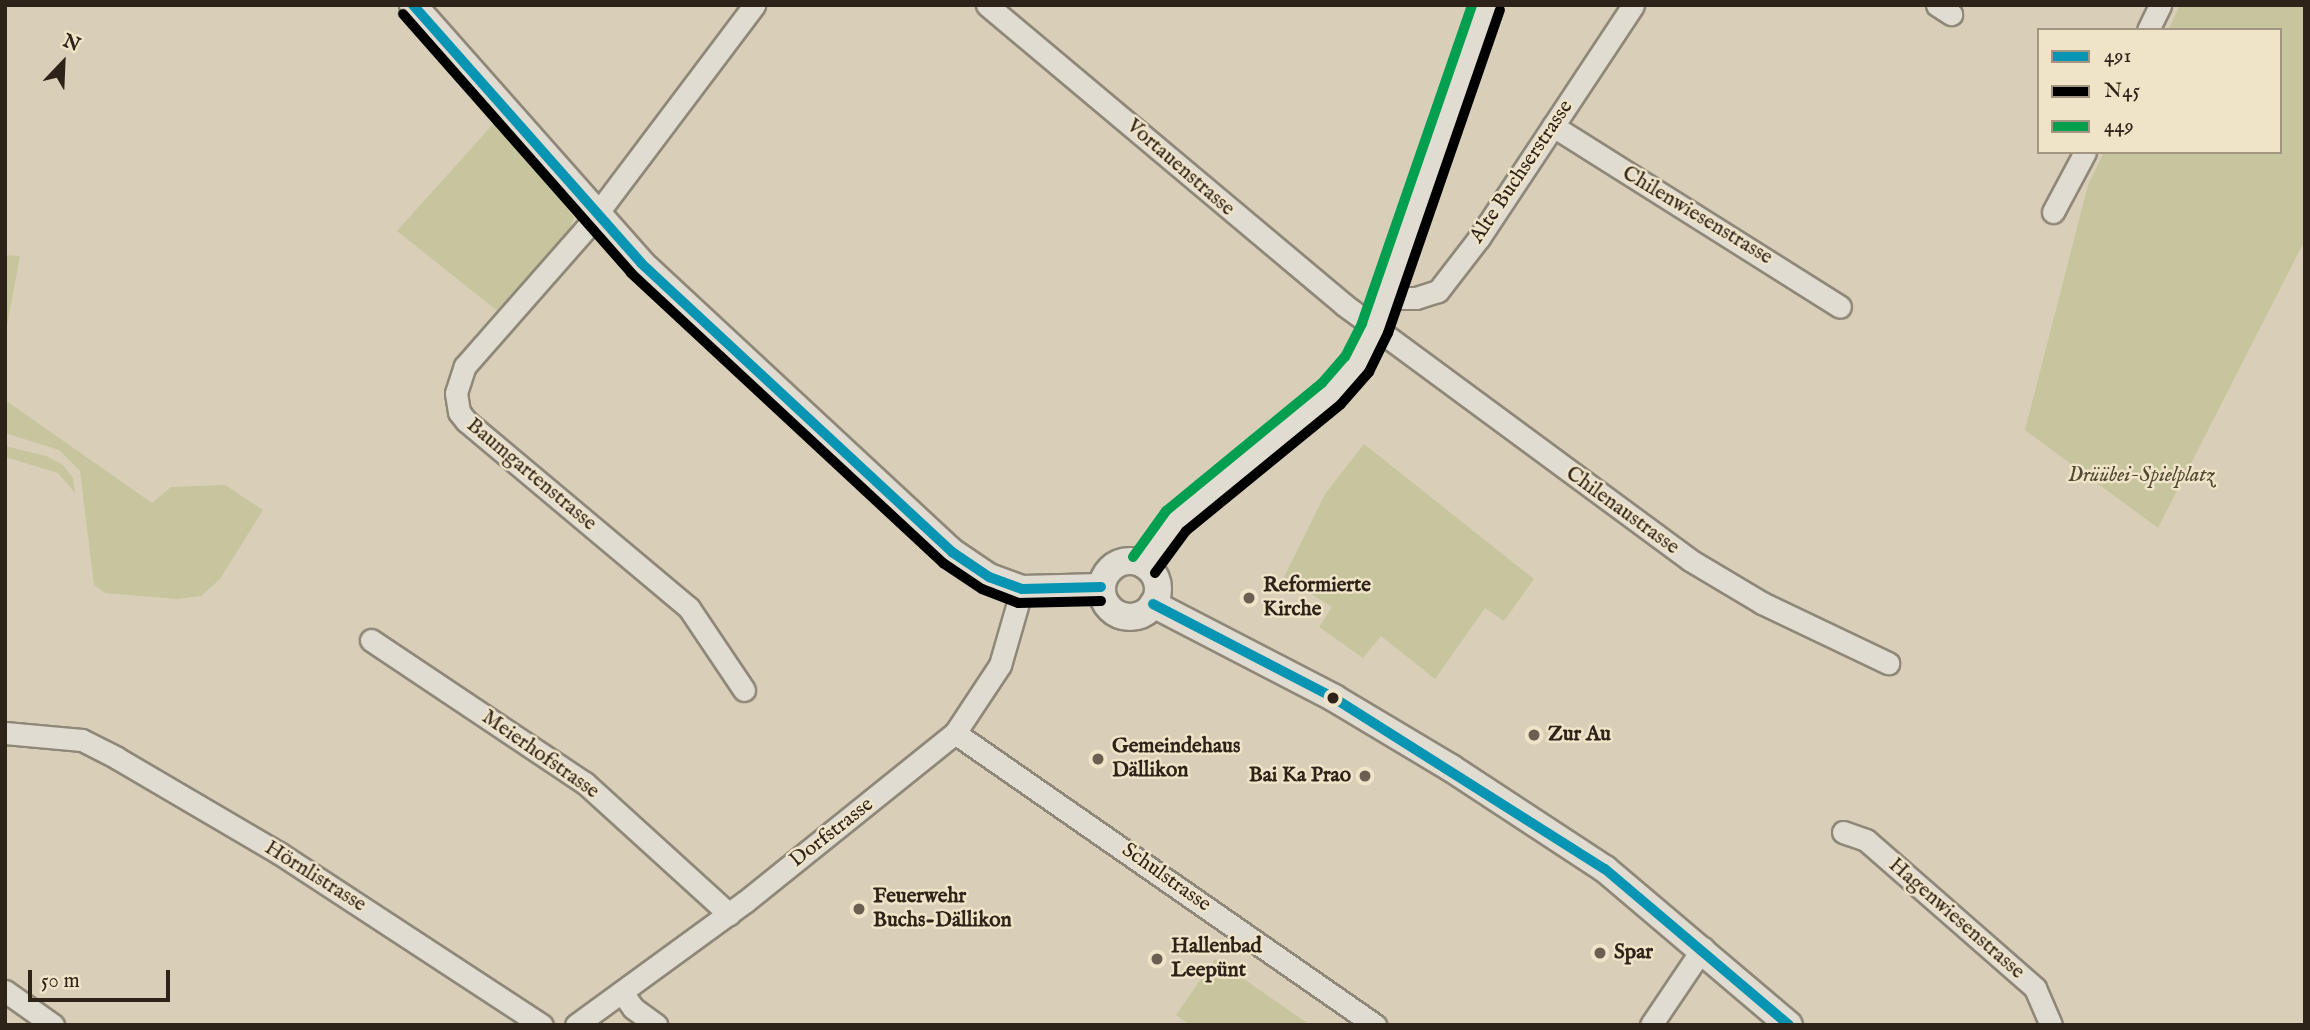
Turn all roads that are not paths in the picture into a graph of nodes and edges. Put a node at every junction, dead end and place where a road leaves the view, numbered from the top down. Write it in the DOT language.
graph roads {
  1 [pos="413,5"];
  2 [pos="754,5"];
  3 [pos="987,5"];
  4 [pos="1487,5"];
  5 [pos="1633,5"];
  6 [pos="2160,5"];
  7 [pos="2149,28"];
  8 [pos="1553,126"];
  9 [pos="2084,154"];
  10 [pos="597,212"];
  11 [pos="2053,212"];
  12 [pos="1385,298"];
  13 [pos="1840,307"];
  14 [pos="1375,328"];
  15 [pos="1144,565"];
  16 [pos="1101,587"];
  17 [pos="1022,589"];
  18 [pos="1153,604"];
  19 [pos="371,640"];
  20 [pos="1888,663"];
  21 [pos="744,690"];
  22 [pos="5,733"];
  23 [pos="955,733"];
  24 [pos="1843,832"];
  25 [pos="729,914"];
  26 [pos="1703,948"];
  27 [pos="5,991"];
  28 [pos="623,994"];
  29 [pos="53,1025"];
  30 [pos="542,1025"];
  31 [pos="576,1025"];
  32 [pos="656,1025"];
  33 [pos="1375,1025"];
  34 [pos="1651,1025"];
  35 [pos="1788,1025"];
  36 [pos="2051,1025"];
  1 -- 10 [label="street"];
  2 -- 10 [label="street"];
  3 -- 14 [label="street, Vortauenstrasse"];
  4 -- 12 [label="street"];
  5 -- 8 [label="street, Alte Buchserstrasse"];
  6 -- 7 [label="street"];
  8 -- 12 [label="street, Alte Buchserstrasse"];
  8 -- 13 [label="street, Chilenwiesenstrasse"];
  9 -- 11 [label="street"];
  10 -- 17 [label="street"];
  10 -- 21 [label="street, Baumgartenstrasse"];
  12 -- 14 [label="street"];
  14 -- 15 [label="street"];
  14 -- 20 [label="street, Chilenaustrasse"];
  15 -- 16 [label="street"];
  15 -- 18 [label="street"];
  16 -- 17 [label="street"];
  16 -- 18 [label="street"];
  17 -- 23 [label="street, Dorfstrasse"];
  18 -- 26 [label="street"];
  19 -- 25 [label="street, Meierhofstrasse"];
  22 -- 30 [label="street, Hörnlistrasse"];
  23 -- 25 [label="street, Dorfstrasse"];
  23 -- 33 [label="street, Schulstrasse"];
  24 -- 36 [label="street, Hagenwiesenstrasse"];
  25 -- 28 [label="street, Dorfstrasse"];
  26 -- 34 [label="street"];
  26 -- 35 [label="street"];
  27 -- 29 [label="street"];
  28 -- 31 [label="street, Dorfstrasse"];
  28 -- 32 [label="street"];
}
